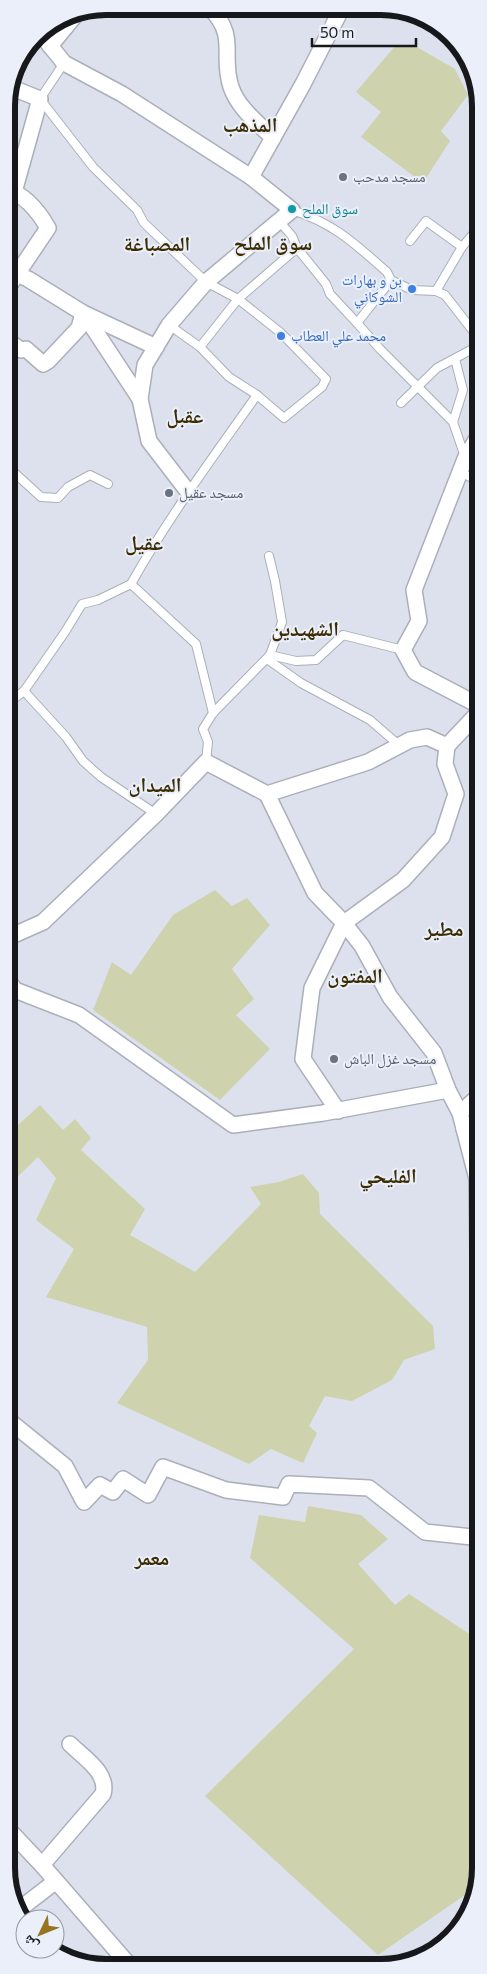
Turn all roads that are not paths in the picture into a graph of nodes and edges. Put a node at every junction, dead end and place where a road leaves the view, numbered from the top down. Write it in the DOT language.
graph roads {
  1 [pos="216,15"];
  2 [pos="338,15"];
  3 [pos="69,23"];
  4 [pos="45,39"];
  5 [pos="50,46"];
  6 [pos="64,63"];
  7 [pos="17,90"];
  8 [pos="40,99"];
  9 [pos="273,138"];
  10 [pos="15,175"];
  11 [pos="251,176"];
  12 [pos="15,194"];
  13 [pos="292,210"];
  14 [pos="279,221"];
  15 [pos="472,235"];
  16 [pos="410,241"];
  17 [pos="462,247"];
  18 [pos="298,248"];
  19 [pos="15,272"];
  20 [pos="15,277"];
  21 [pos="390,280"];
  22 [pos="206,282"];
  23 [pos="436,291"];
  24 [pos="238,299"];
  25 [pos="83,314"];
  26 [pos="358,323"];
  27 [pos="169,325"];
  28 [pos="472,330"];
  29 [pos="15,346"];
  30 [pos="156,347"];
  31 [pos="200,347"];
  32 [pos="472,349"];
  33 [pos="455,359"];
  34 [pos="418,387"];
  35 [pos="257,395"];
  36 [pos="140,398"];
  37 [pos="401,403"];
  38 [pos="453,422"];
  39 [pos="472,449"];
  40 [pos="463,466"];
  41 [pos="15,473"];
  42 [pos="472,474"];
  43 [pos="108,484"];
  44 [pos="189,493"];
  45 [pos="269,556"];
  46 [pos="131,584"];
  47 [pos="403,650"];
  48 [pos="269,657"];
  49 [pos="24,691"];
  50 [pos="15,698"];
  51 [pos="472,702"];
  52 [pos="213,713"];
  53 [pos="472,719"];
  54 [pos="400,746"];
  55 [pos="447,746"];
  56 [pos="206,762"];
  57 [pos="267,794"];
  58 [pos="156,814"];
  59 [pos="344,923"];
  60 [pos="15,934"];
  61 [pos="15,990"];
  62 [pos="448,1090"];
  63 [pos="472,1102"];
  64 [pos="338,1111"];
  65 [pos="460,1113"];
  66 [pos="472,1127"];
  67 [pos="464,1130"];
  68 [pos="472,1160"];
  69 [pos="15,1425"];
  70 [pos="472,1537"];
  71 [pos="70,1744"];
  72 [pos="15,1836"];
  73 [pos="42,1865"];
  74 [pos="56,1881"];
  75 [pos="23,1906"];
  76 [pos="124,1959"];
  1 -- 9 [label="street"];
  2 -- 9 [label="street"];
  3 -- 5 [label="street"];
  4 -- 5 [label="street"];
  5 -- 6 [label="street"];
  6 -- 8 [label="lane"];
  6 -- 11 [label="street"];
  7 -- 8 [label="street"];
  8 -- 10 [label="street"];
  8 -- 22 [label="lane"];
  9 -- 11 [label="street"];
  11 -- 13 [label="street"];
  12 -- 19 [label="street"];
  13 -- 14 [label="street"];
  13 -- 21 [label="lane"];
  14 -- 18 [label="lane"];
  14 -- 22 [label="street"];
  15 -- 17 [label="lane"];
  16 -- 17 [label="lane"];
  17 -- 23 [label="lane"];
  18 -- 24 [label="lane"];
  18 -- 26 [label="lane"];
  20 -- 25 [label="street"];
  21 -- 23 [label="lane"];
  21 -- 26 [label="lane"];
  22 -- 24 [label="lane"];
  22 -- 27 [label="street"];
  23 -- 28 [label="lane"];
  24 -- 31 [label="lane"];
  24 -- 35 [label="lane"];
  25 -- 29 [label="street"];
  25 -- 30 [label="street"];
  25 -- 36 [label="street"];
  26 -- 34 [label="lane"];
  27 -- 30 [label="street"];
  27 -- 31 [label="lane"];
  30 -- 36 [label="street"];
  31 -- 35 [label="lane"];
  32 -- 33 [label="lane"];
  33 -- 34 [label="lane"];
  33 -- 38 [label="lane"];
  34 -- 37 [label="lane"];
  34 -- 38 [label="lane"];
  35 -- 44 [label="lane"];
  36 -- 44 [label="street"];
  38 -- 40 [label="lane"];
  39 -- 40 [label="street"];
  40 -- 42 [label="lane"];
  40 -- 47 [label="street"];
  41 -- 43 [label="lane"];
  44 -- 46 [label="lane"];
  45 -- 48 [label="lane"];
  46 -- 49 [label="lane"];
  46 -- 52 [label="lane"];
  47 -- 48 [label="lane"];
  47 -- 51 [label="street"];
  48 -- 52 [label="lane"];
  48 -- 54 [label="lane"];
  49 -- 50 [label="lane"];
  49 -- 58 [label="lane"];
  52 -- 56 [label="lane"];
  53 -- 55 [label="street"];
  54 -- 55 [label="street"];
  54 -- 57 [label="street"];
  55 -- 59 [label="street"];
  56 -- 57 [label="street"];
  56 -- 58 [label="street"];
  57 -- 59 [label="street"];
  58 -- 60 [label="street"];
  59 -- 62 [label="street"];
  59 -- 64 [label="street"];
  61 -- 64 [label="street"];
  62 -- 64 [label="street"];
  62 -- 65 [label="street"];
  63 -- 65 [label="street"];
  65 -- 67 [label="street"];
  66 -- 67 [label="street"];
  67 -- 68 [label="street"];
  69 -- 70 [label="street"];
  71 -- 73 [label="street"];
  72 -- 73 [label="street"];
  73 -- 74 [label="street"];
  74 -- 75 [label="street"];
  74 -- 76 [label="street"];
}
